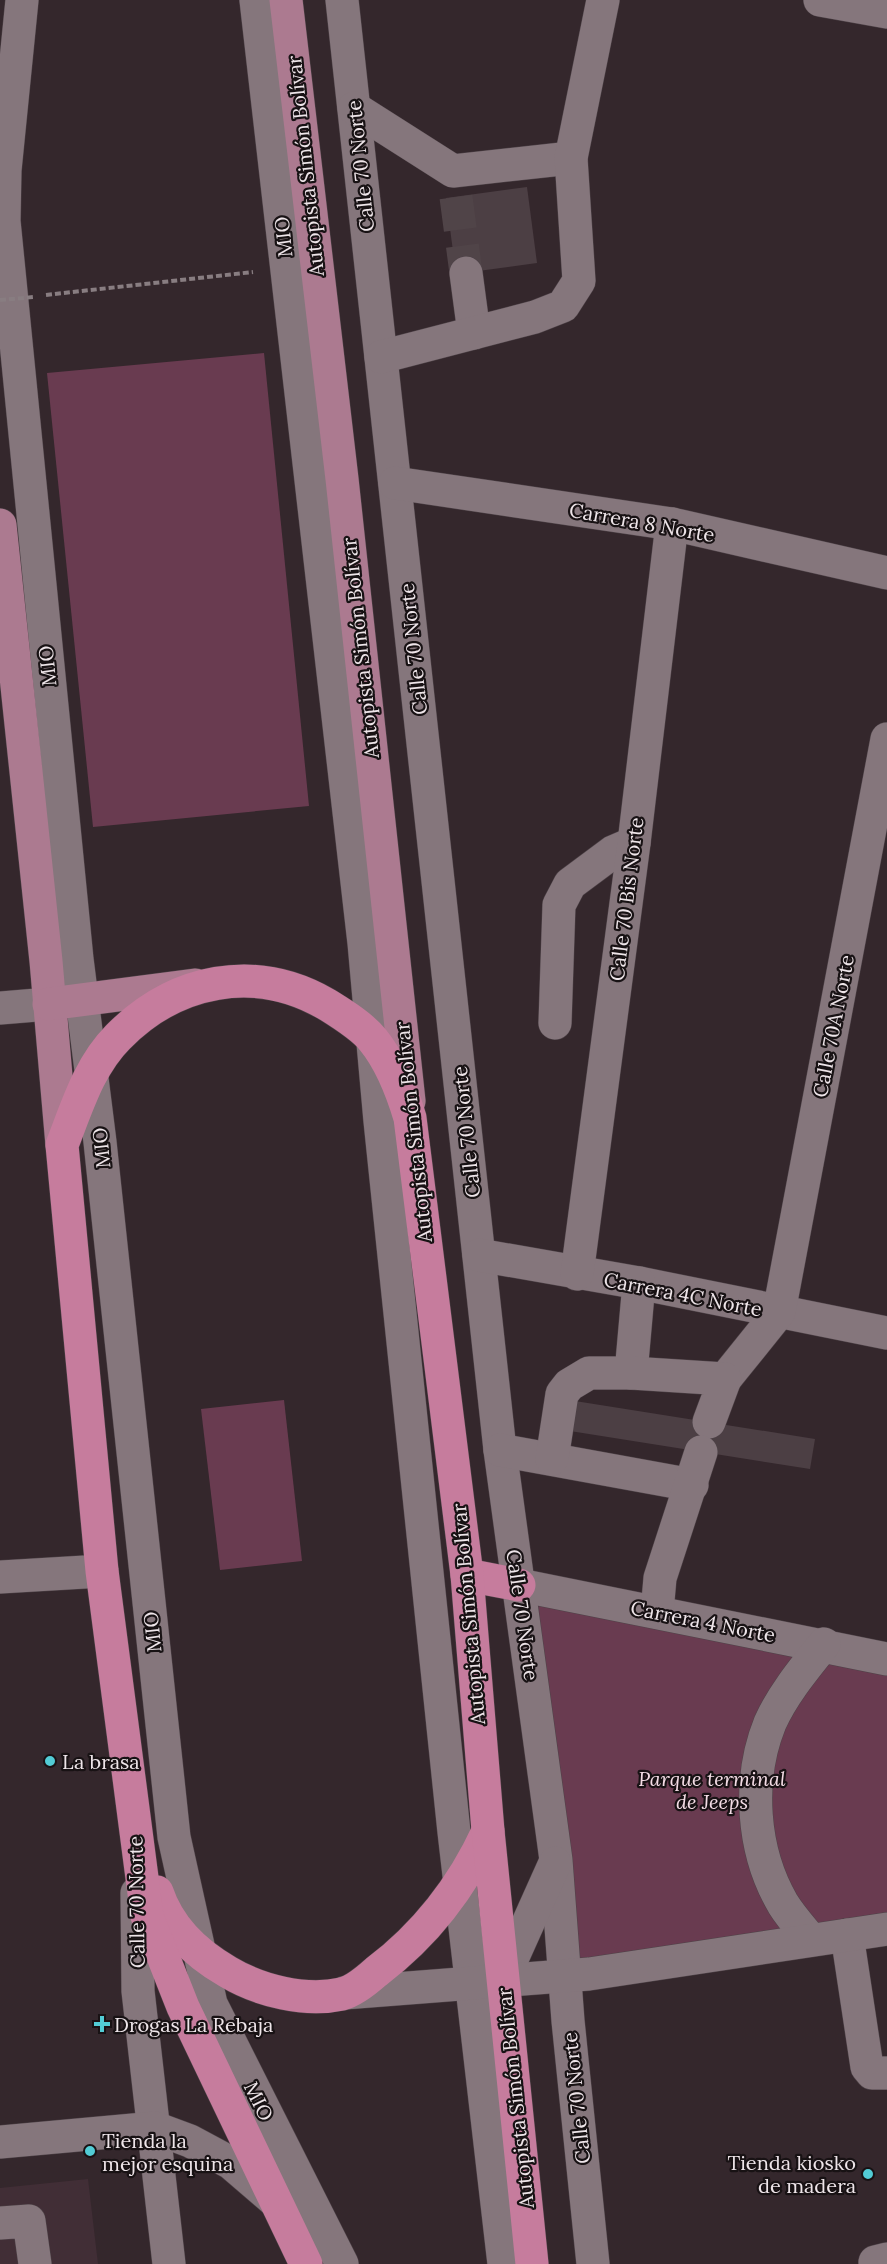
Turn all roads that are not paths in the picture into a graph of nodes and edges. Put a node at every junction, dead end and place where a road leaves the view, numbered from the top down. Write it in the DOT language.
graph roads {
  1 [pos="22,0"];
  2 [pos="256,0"];
  3 [pos="286,0"];
  4 [pos="342,0"];
  5 [pos="603,0"];
  6 [pos="820,0"];
  7 [pos="887,12"];
  8 [pos="354,108"];
  9 [pos="571,159"];
  10 [pos="466,273"];
  11 [pos="474,333"];
  12 [pos="381,357"];
  13 [pos="395,483"];
  14 [pos="672,524"];
  15 [pos="0,525"];
  16 [pos="887,573"];
  17 [pos="887,739"];
  18 [pos="634,843"];
  19 [pos="212,983"];
  20 [pos="82,1000"];
  21 [pos="50,1004"];
  22 [pos="0,1008"];
  23 [pos="555,1023"];
  24 [pos="373,1040"];
  25 [pos="92,1074"];
  26 [pos="410,1118"];
  27 [pos="62,1145"];
  28 [pos="479,1255"];
  29 [pos="577,1274"];
  30 [pos="639,1283"];
  31 [pos="779,1312"];
  32 [pos="887,1333"];
  33 [pos="631,1373"];
  34 [pos="725,1379"];
  35 [pos="500,1450"];
  36 [pos="552,1459"];
  37 [pos="692,1485"];
  38 [pos="102,1571"];
  39 [pos="467,1575"];
  40 [pos="0,1577"];
  41 [pos="519,1585"];
  42 [pos="657,1612"];
  43 [pos="824,1644"];
  44 [pos="887,1659"];
  45 [pos="135,1825"];
  46 [pos="488,1831"];
  47 [pos="556,1860"];
  48 [pos="460,1884"];
  49 [pos="887,1929"];
  50 [pos="847,1935"];
  51 [pos="811,1940"];
  52 [pos="202,1954"];
  53 [pos="564,1975"];
  54 [pos="488,1981"];
  55 [pos="344,1993"];
  56 [pos="887,2073"];
  57 [pos="155,2128"];
  58 [pos="0,2142"];
  59 [pos="274,2200"];
  60 [pos="0,2223"];
  61 [pos="528,2229"];
  62 [pos="35,2264"];
  63 [pos="169,2264"];
  64 [pos="306,2264"];
  65 [pos="342,2264"];
  66 [pos="504,2264"];
  67 [pos="531,2264"];
  68 [pos="543,2264"];
  69 [pos="593,2264"];
  1 -- 20 [label="street, MIO"];
  2 -- 24 [label="street, MIO"];
  3 -- 26 [label="main road, Autopista Simón Bolívar"];
  4 -- 8 [label="street, Calle 70 Norte"];
  5 -- 9 [label="street"];
  6 -- 7 [label="street"];
  8 -- 9 [label="street"];
  8 -- 12 [label="street, Calle 70 Norte"];
  9 -- 11 [label="street"];
  10 -- 11 [label="street"];
  11 -- 12 [label="street"];
  12 -- 13 [label="street, Calle 70 Norte"];
  13 -- 14 [label="street, Carrera 8 Norte"];
  13 -- 28 [label="street, Calle 70 Norte"];
  14 -- 16 [label="street, Carrera 8 Norte"];
  14 -- 18 [label="street, Calle 70 Bis Norte"];
  15 -- 21 [label="main road"];
  17 -- 31 [label="street, Calle 70A Norte"];
  18 -- 23 [label="street"];
  18 -- 29 [label="street, Calle 70 Bis Norte"];
  19 -- 20 [label="main road"];
  19 -- 24 [label="highway"];
  19 -- 25 [label="highway"];
  20 -- 21 [label="main road"];
  20 -- 25 [label="street, MIO"];
  21 -- 22 [label="street"];
  21 -- 27 [label="main road"];
  24 -- 26 [label="highway"];
  24 -- 48 [label="street, MIO"];
  25 -- 27 [label="highway"];
  25 -- 52 [label="street, MIO"];
  26 -- 39 [label="highway, Autopista Simón Bolívar"];
  27 -- 38 [label="highway"];
  28 -- 29 [label="street, Carrera 4C Norte"];
  28 -- 35 [label="street, Calle 70 Norte"];
  29 -- 30 [label="street, Carrera 4C Norte"];
  30 -- 31 [label="street, Carrera 4C Norte"];
  30 -- 33 [label="street"];
  31 -- 32 [label="street, Carrera 4C Norte"];
  31 -- 34 [label="street"];
  33 -- 34 [label="street"];
  33 -- 36 [label="street"];
  34 -- 37 [label="street"];
  35 -- 36 [label="street"];
  35 -- 41 [label="street, Calle 70 Norte"];
  36 -- 37 [label="street"];
  37 -- 42 [label="street"];
  38 -- 40 [label="street"];
  38 -- 45 [label="highway"];
  39 -- 41 [label="highway"];
  39 -- 46 [label="highway, Autopista Simón Bolívar"];
  41 -- 42 [label="street, Carrera 4 Norte"];
  41 -- 47 [label="street, Calle 70 Norte"];
  42 -- 43 [label="street, Carrera 4 Norte"];
  43 -- 44 [label="street, Carrera 4 Norte"];
  43 -- 51 [label="street"];
  45 -- 52 [label="highway"];
  45 -- 57 [label="street, Calle 70 Norte"];
  45 -- 59 [label="highway"];
  46 -- 48 [label="highway"];
  46 -- 54 [label="highway, Autopista Simón Bolívar"];
  47 -- 53 [label="street, Calle 70 Norte"];
  47 -- 54 [label="street"];
  48 -- 54 [label="street, MIO"];
  48 -- 55 [label="highway"];
  49 -- 50 [label="street"];
  50 -- 51 [label="street"];
  50 -- 56 [label="street"];
  51 -- 53 [label="street"];
  52 -- 55 [label="highway"];
  52 -- 65 [label="street, MIO"];
  53 -- 54 [label="street"];
  53 -- 69 [label="street, Calle 70 Norte"];
  54 -- 55 [label="street"];
  54 -- 61 [label="highway, Autopista Simón Bolívar"];
  54 -- 66 [label="street, MIO"];
  57 -- 58 [label="street"];
  57 -- 59 [label="street"];
  57 -- 63 [label="street, Calle 70 Norte"];
  59 -- 64 [label="highway"];
  60 -- 62 [label="street"];
  61 -- 67 [label="highway, Autopista Simón Bolívar"];
  61 -- 68 [label="highway"];
}
